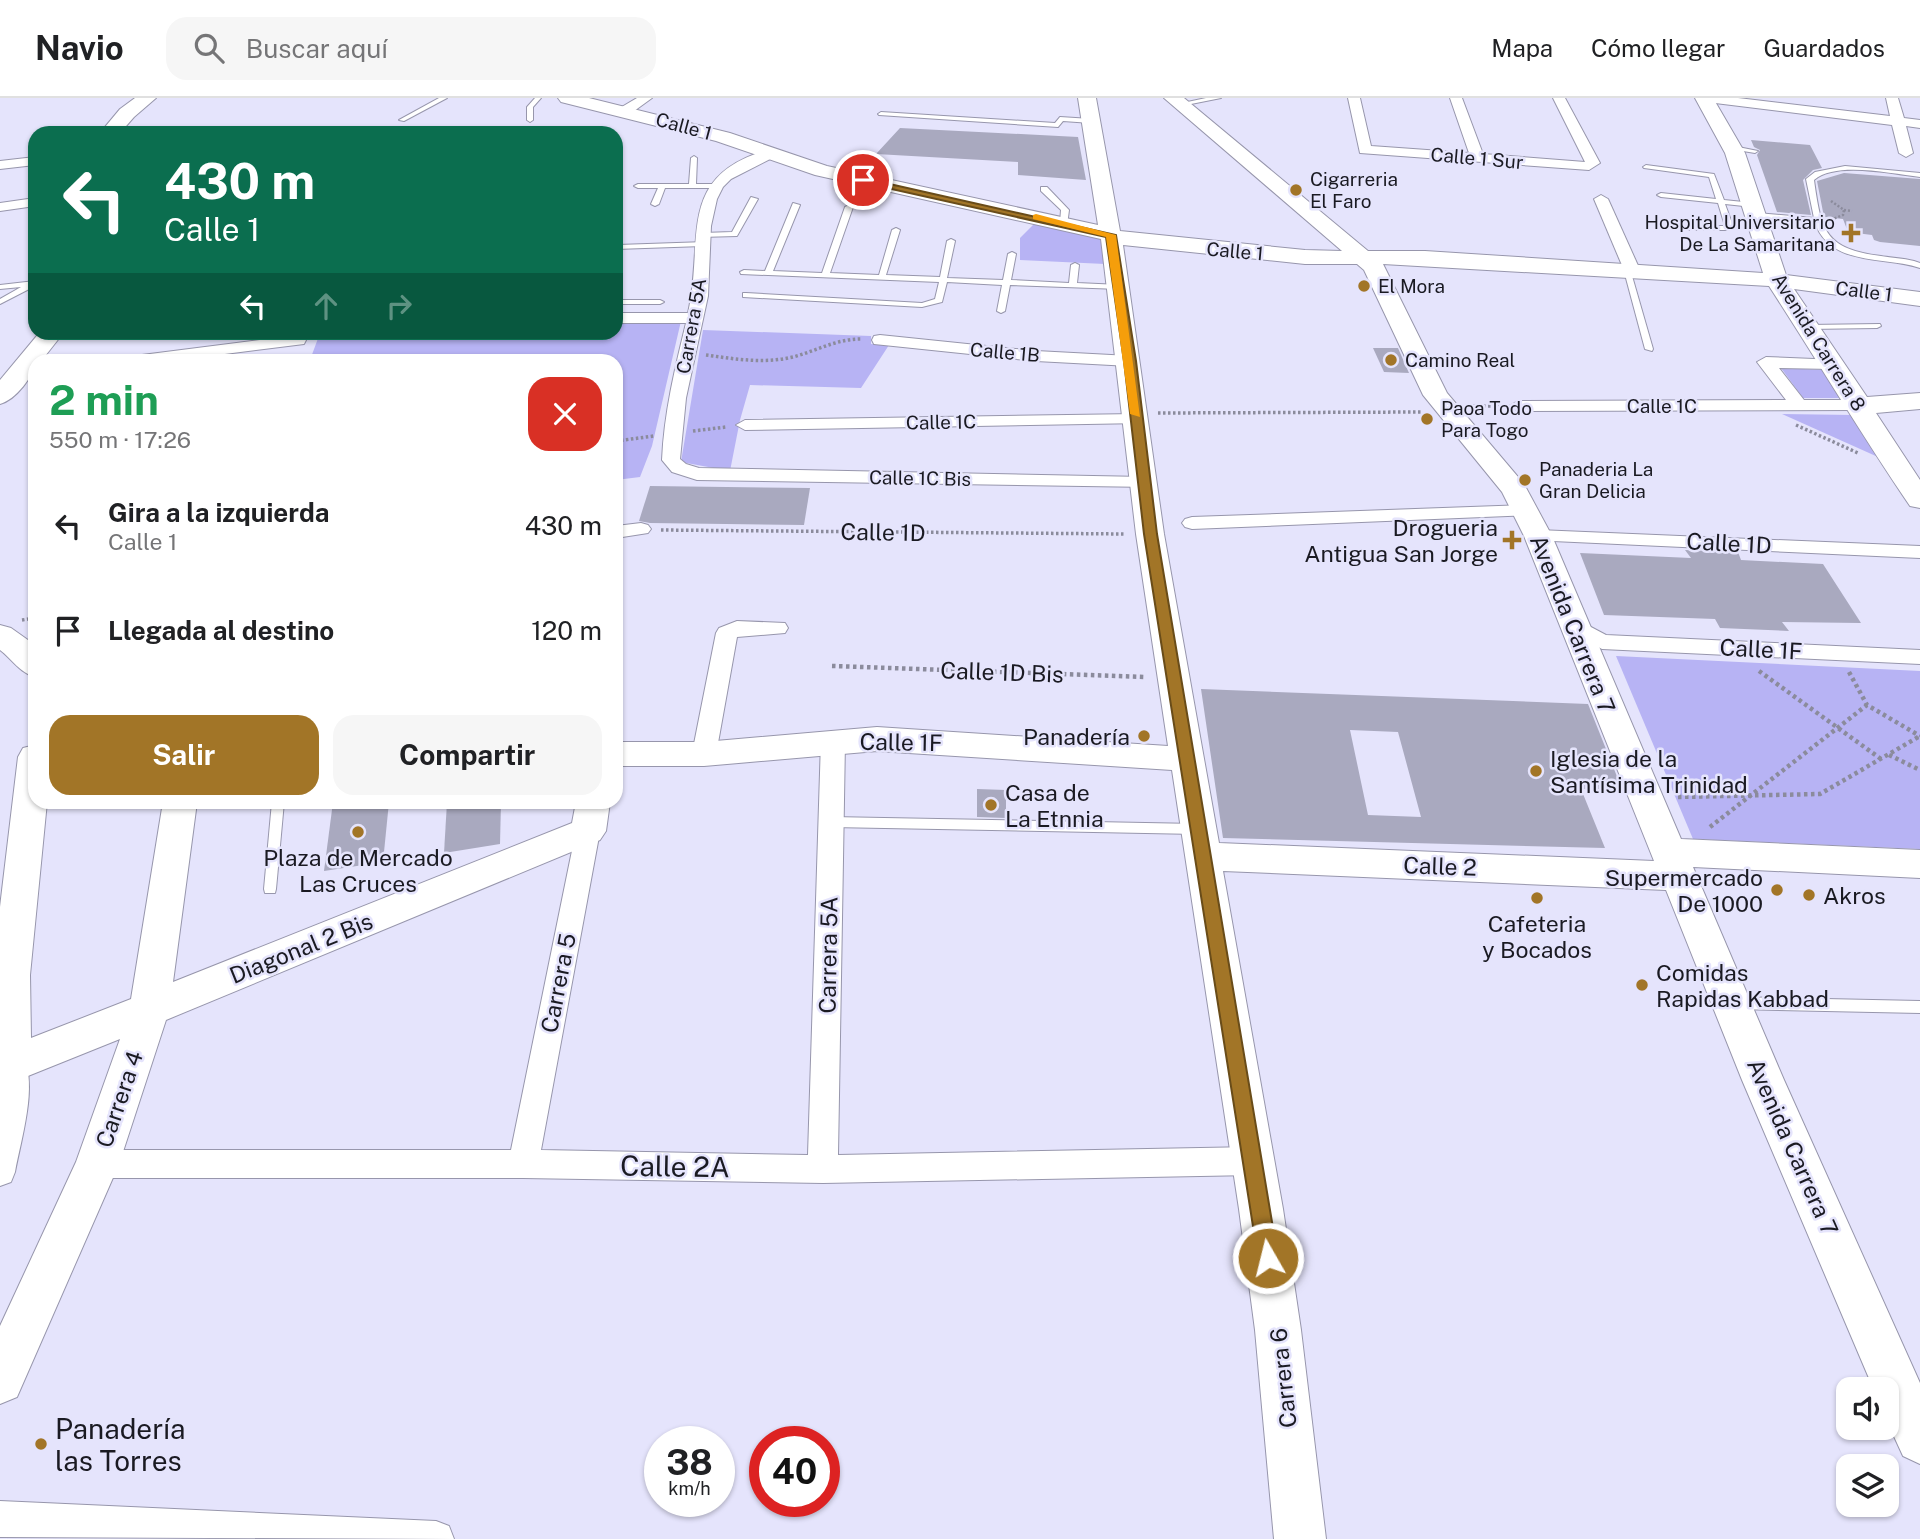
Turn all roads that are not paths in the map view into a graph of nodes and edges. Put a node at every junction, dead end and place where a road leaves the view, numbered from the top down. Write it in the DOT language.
graph roads {
  1 [pos="148,98"];
  2 [pos="444,98"];
  3 [pos="538,98"];
  4 [pos="567,98"];
  5 [pos="646,98"];
  6 [pos="1218,98"];
  7 [pos="1354,98"];
  8 [pos="1456,98"];
  9 [pos="1559,98"];
  10 [pos="1705,98"];
  11 [pos="1892,98"];
  12 [pos="1177,103"];
  13 [pos="1089,110"];
  14 [pos="625,111"];
  15 [pos="881,114"];
  16 [pos="402,120"];
  17 [pos="530,120"];
  18 [pos="1898,121"];
  19 [pos="1920,124"];
  20 [pos="116,126"];
  21 [pos="1733,148"];
  22 [pos="1755,151"];
  23 [pos="771,153"];
  24 [pos="1906,153"];
  25 [pos="694,158"];
  26 [pos="1477,158"];
  27 [pos="28,162"];
  28 [pos="0,165"];
  29 [pos="1646,167"];
  30 [pos="1920,175"];
  31 [pos="663,185"];
  32 [pos="638,186"];
  33 [pos="692,186"];
  34 [pos="716,186"];
  35 [pos="1044,188"];
  36 [pos="1661,195"];
  37 [pos="754,198"];
  38 [pos="1601,199"];
  39 [pos="1722,201"];
  40 [pos="28,203"];
  41 [pos="655,204"];
  42 [pos="796,205"];
  43 [pos="0,207"];
  44 [pos="849,207"];
  45 [pos="1755,210"];
  46 [pos="1818,221"];
  47 [pos="1064,223"];
  48 [pos="1689,228"];
  49 [pos="896,230"];
  50 [pos="1111,235"];
  51 [pos="703,239"];
  52 [pos="951,242"];
  53 [pos="623,247"];
  54 [pos="1012,254"];
  55 [pos="1363,257"];
  56 [pos="1075,265"];
  57 [pos="1920,266"];
  58 [pos="1629,270"];
  59 [pos="744,272"];
  60 [pos="768,273"];
  61 [pos="825,275"];
  62 [pos="882,277"];
  63 [pos="943,279"];
  64 [pos="1005,281"];
  65 [pos="1777,281"];
  66 [pos="28,284"];
  67 [pos="1073,285"];
  68 [pos="28,286"];
  69 [pos="0,287"];
  70 [pos="1120,287"];
  71 [pos="700,293"];
  72 [pos="746,295"];
  73 [pos="1920,299"];
  74 [pos="0,302"];
  75 [pos="623,303"];
  76 [pos="659,310"];
  77 [pos="1001,311"];
  78 [pos="623,317"];
  79 [pos="695,318"];
  80 [pos="1878,326"];
  81 [pos="1808,327"];
  82 [pos="279,340"];
  83 [pos="880,340"];
  84 [pos="1649,349"];
  85 [pos="183,354"];
  86 [pos="1130,361"];
  87 [pos="1832,364"];
  88 [pos="27,375"];
  89 [pos="0,396"];
  90 [pos="1920,401"];
  91 [pos="1799,405"];
  92 [pos="1858,405"];
  93 [pos="1518,406"];
  94 [pos="1136,416"];
  95 [pos="745,425"];
  96 [pos="696,474"];
  97 [pos="1144,483"];
  98 [pos="1917,492"];
  99 [pos="1192,523"];
  100 [pos="1532,524"];
  101 [pos="641,530"];
  102 [pos="623,532"];
  103 [pos="1920,552"];
  104 [pos="777,628"];
  105 [pos="0,635"];
  106 [pos="1586,640"];
  107 [pos="28,657"];
  108 [pos="1920,657"];
  109 [pos="833,741"];
  110 [pos="623,754"];
  111 [pos="704,754"];
  112 [pos="1185,759"];
  113 [pos="29,809"];
  114 [pos="179,809"];
  115 [pos="277,809"];
  116 [pos="590,816"];
  117 [pos="831,822"];
  118 [pos="1200,843"];
  119 [pos="1673,864"];
  120 [pos="1920,864"];
  121 [pos="270,889"];
  122 [pos="1731,1003"];
  123 [pos="1920,1007"];
  124 [pos="149,1011"];
  125 [pos="5,1012"];
  126 [pos="7,1066"];
  127 [pos="1253,1161"];
  128 [pos="97,1164"];
  129 [pos="523,1164"];
  130 [pos="823,1169"];
  131 [pos="0,1172"];
  132 [pos="0,1380"];
  133 [pos="1920,1439"];
  134 [pos="0,1519"];
  135 [pos="436,1539"];
  136 [pos="1300,1539"];
  1 -- 20 [label="street"];
  2 -- 16 [label="lane"];
  3 -- 17 [label="lane"];
  4 -- 14 [label="street, Calle 1"];
  5 -- 14 [label="street"];
  6 -- 12 [label="lane"];
  7 -- 26 [label="street, Calle 1 Sur"];
  8 -- 26 [label="street"];
  9 -- 26 [label="street, Calle 1 Sur"];
  10 -- 18 [label="street"];
  10 -- 21 [label="street, Avenida Carrera 8"];
  11 -- 18 [label="street"];
  12 -- 55 [label="street, Avenida Carrera 7"];
  13 -- 15 [label="lane"];
  13 -- 50 [label="street, Carrera 6"];
  14 -- 23 [label="street, Calle 1"];
  18 -- 19 [label="street"];
  18 -- 24 [label="street"];
  21 -- 22 [label="lane"];
  21 -- 45 [label="street, Avenida Carrera 8"];
  23 -- 34 [label="street"];
  23 -- 47 [label="street, Calle 1"];
  25 -- 33 [label="lane"];
  27 -- 28 [label="street"];
  29 -- 39 [label="lane"];
  30 -- 46 [label="lane"];
  31 -- 32 [label="lane"];
  31 -- 33 [label="lane"];
  31 -- 41 [label="lane"];
  33 -- 34 [label="lane"];
  34 -- 51 [label="street, Carrera 5A"];
  35 -- 47 [label="lane"];
  36 -- 39 [label="lane"];
  37 -- 51 [label="lane"];
  38 -- 58 [label="street"];
  39 -- 45 [label="lane"];
  39 -- 48 [label="lane"];
  40 -- 43 [label="street"];
  42 -- 60 [label="lane"];
  44 -- 61 [label="lane"];
  45 -- 46 [label="lane"];
  45 -- 65 [label="street, Avenida Carrera 8"];
  46 -- 57 [label="lane"];
  47 -- 50 [label="street, Calle 1"];
  49 -- 62 [label="lane"];
  50 -- 55 [label="street, Calle 1"];
  50 -- 70 [label="street, Carrera 6"];
  51 -- 53 [label="lane"];
  51 -- 71 [label="street, Carrera 5A"];
  52 -- 63 [label="lane"];
  54 -- 64 [label="lane"];
  55 -- 58 [label="street, Calle 1"];
  55 -- 100 [label="street, Avenida Carrera 7"];
  56 -- 67 [label="lane"];
  58 -- 65 [label="street, Calle 1"];
  58 -- 84 [label="lane"];
  59 -- 60 [label="lane"];
  60 -- 61 [label="lane"];
  61 -- 62 [label="lane"];
  62 -- 63 [label="lane"];
  63 -- 64 [label="lane"];
  63 -- 72 [label="lane"];
  64 -- 67 [label="lane"];
  64 -- 77 [label="lane"];
  65 -- 73 [label="street, Calle 1"];
  65 -- 81 [label="street, Avenida Carrera 8"];
  66 -- 69 [label="lane"];
  67 -- 70 [label="lane"];
  68 -- 74 [label="lane"];
  70 -- 86 [label="street, Carrera 6"];
  71 -- 76 [label="street"];
  71 -- 79 [label="street, Carrera 5A"];
  75 -- 76 [label="lane"];
  76 -- 78 [label="street"];
  76 -- 79 [label="street"];
  79 -- 96 [label="street, Carrera 5A"];
  80 -- 81 [label="lane"];
  81 -- 87 [label="street, Avenida Carrera 8"];
  82 -- 85 [label="street"];
  83 -- 86 [label="street, Calle 1B"];
  86 -- 94 [label="street, Carrera 6"];
  87 -- 91 [label="street"];
  87 -- 92 [label="street, Avenida Carrera 8"];
  88 -- 89 [label="street"];
  90 -- 92 [label="street"];
  91 -- 92 [label="street, Calle 1C"];
  91 -- 93 [label="street, Calle 1C"];
  92 -- 98 [label="street, Avenida Carrera 8"];
  94 -- 95 [label="street, Calle 1C"];
  94 -- 97 [label="street, Carrera 6"];
  96 -- 97 [label="street, Calle 1C Bis"];
  97 -- 112 [label="street, Carrera 6"];
  99 -- 100 [label="street, Calle 1D"];
  100 -- 103 [label="street, Calle 1D"];
  100 -- 106 [label="street, Avenida Carrera 7"];
  101 -- 102 [label="street"];
  104 -- 111 [label="street"];
  105 -- 107 [label="street"];
  106 -- 108 [label="street, Calle 1F"];
  106 -- 119 [label="street, Avenida Carrera 7"];
  109 -- 111 [label="street, Calle 1F"];
  109 -- 112 [label="street, Calle 1F"];
  109 -- 117 [label="street, Carrera 5A"];
  110 -- 111 [label="street, Calle 1F"];
  112 -- 118 [label="street, Carrera 6"];
  113 -- 125 [label="street"];
  114 -- 124 [label="street, Carrera 4"];
  115 -- 121 [label="lane"];
  116 -- 124 [label="street, Diagonal 2 Bis"];
  116 -- 129 [label="street, Carrera 5"];
  117 -- 118 [label="lane, Calle 2"];
  117 -- 130 [label="street, Carrera 5A"];
  118 -- 119 [label="street, Calle 2"];
  118 -- 127 [label="street, Carrera 6"];
  119 -- 120 [label="street, Calle 2"];
  119 -- 122 [label="street, Avenida Carrera 7"];
  122 -- 123 [label="lane"];
  122 -- 133 [label="street, Avenida Carrera 7"];
  124 -- 126 [label="street, Diagonal 2 Bis"];
  124 -- 128 [label="street, Carrera 4"];
  125 -- 126 [label="street"];
  126 -- 131 [label="street"];
  127 -- 130 [label="street, Calle 2A"];
  127 -- 136 [label="street, Carrera 6"];
  128 -- 129 [label="street, Calle 2A"];
  128 -- 132 [label="street, Carrera 4"];
  129 -- 130 [label="street, Calle 2A"];
  134 -- 135 [label="street"];
}
